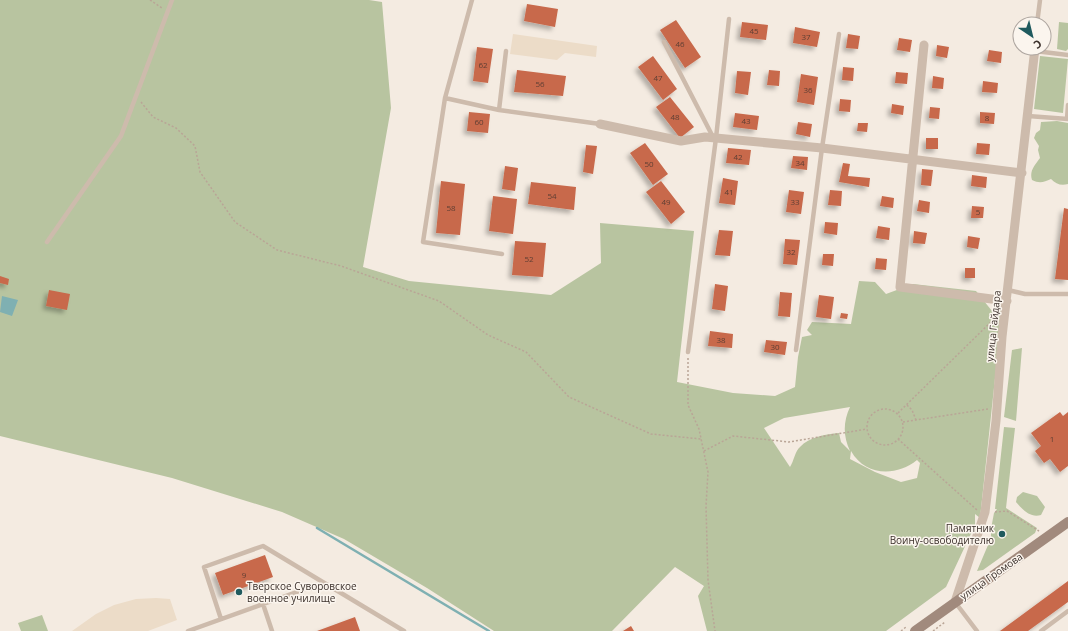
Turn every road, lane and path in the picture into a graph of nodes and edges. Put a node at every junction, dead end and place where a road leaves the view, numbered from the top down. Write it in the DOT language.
graph roads {
  1 [pos="150,0"];
  2 [pos="172,0"];
  3 [pos="472,0"];
  4 [pos="1040,0"];
  5 [pos="167,13"];
  6 [pos="1038,16"];
  7 [pos="728,19"];
  8 [pos="839,34"];
  9 [pos="664,42"];
  10 [pos="924,45"];
  11 [pos="506,51"];
  12 [pos="1052,53"];
  13 [pos="1068,55"];
  14 [pos="1034,56"];
  15 [pos="136,96"];
  16 [pos="445,98"];
  17 [pos="1068,105"];
  18 [pos="499,110"];
  19 [pos="1028,116"];
  20 [pos="1067,119"];
  21 [pos="600,124"];
  22 [pos="714,138"];
  23 [pos="822,148"];
  24 [pos="913,160"];
  25 [pos="1022,173"];
  26 [pos="47,242"];
  27 [pos="502,254"];
  28 [pos="1008,290"];
  29 [pos="1068,294"];
  30 [pos="1007,301"];
  31 [pos="995,318"];
  32 [pos="796,350"];
  33 [pos="688,352"];
  34 [pos="907,404"];
  35 [pos="996,407"];
  36 [pos="898,413"];
  37 [pos="916,420"];
  38 [pos="903,422"];
  39 [pos="867,429"];
  40 [pos="701,439"];
  41 [pos="898,439"];
  42 [pos="704,451"];
  43 [pos="985,512"];
  44 [pos="1068,522"];
  45 [pos="1041,532"];
  46 [pos="331,587"];
  47 [pos="955,602"];
  48 [pos="263,604"];
  49 [pos="1068,611"];
  50 [pos="221,619"];
  51 [pos="188,631"];
  52 [pos="272,631"];
  53 [pos="404,631"];
  54 [pos="715,631"];
  55 [pos="915,631"];
  56 [pos="977,631"];
  57 [pos="1041,631"];
  1 -- 5 [label="path"];
  2 -- 5 [label="lane"];
  3 -- 16 [label="lane"];
  4 -- 6 [label="lane"];
  5 -- 15 [label="lane"];
  7 -- 22 [label="lane"];
  8 -- 23 [label="lane"];
  9 -- 22 [label="lane"];
  10 -- 24 [label="street"];
  11 -- 18 [label="lane"];
  12 -- 13 [label="lane"];
  14 -- 19 [label="street, улица Гайдара"];
  15 -- 26 [label="lane"];
  15 -- 40 [label="path"];
  16 -- 18 [label="lane"];
  16 -- 27 [label="lane"];
  17 -- 20 [label="lane"];
  18 -- 21 [label="lane"];
  19 -- 20 [label="lane"];
  19 -- 25 [label="street, улица Гайдара"];
  21 -- 22 [label="street"];
  22 -- 23 [label="street"];
  22 -- 33 [label="lane"];
  23 -- 24 [label="street"];
  23 -- 32 [label="lane"];
  24 -- 25 [label="street"];
  24 -- 30 [label="street"];
  25 -- 28 [label="street, улица Гайдара"];
  28 -- 29 [label="lane"];
  28 -- 30 [label="street, улица Гайдара"];
  30 -- 35 [label="street, улица Гайдара"];
  31 -- 34 [label="path"];
  33 -- 40 [label="path"];
  34 -- 36 [label="path"];
  34 -- 37 [label="path"];
  35 -- 37 [label="path"];
  35 -- 43 [label="street, улица Гайдара"];
  36 -- 38 [label="path"];
  36 -- 39 [label="path"];
  37 -- 38 [label="path"];
  38 -- 41 [label="path"];
  39 -- 41 [label="path"];
  39 -- 42 [label="path"];
  40 -- 42 [label="path"];
  41 -- 43 [label="path"];
  42 -- 54 [label="path"];
  43 -- 45 [label="path"];
  43 -- 47 [label="street, улица Гайдара"];
  44 -- 47 [label="street, улица Громова"];
  46 -- 48 [label="lane"];
  46 -- 50 [label="lane"];
  46 -- 53 [label="lane"];
  47 -- 55 [label="street, улица Громова"];
  47 -- 56 [label="lane"];
  48 -- 50 [label="lane"];
  48 -- 52 [label="lane"];
  49 -- 57 [label="lane"];
  50 -- 51 [label="lane"];
}
